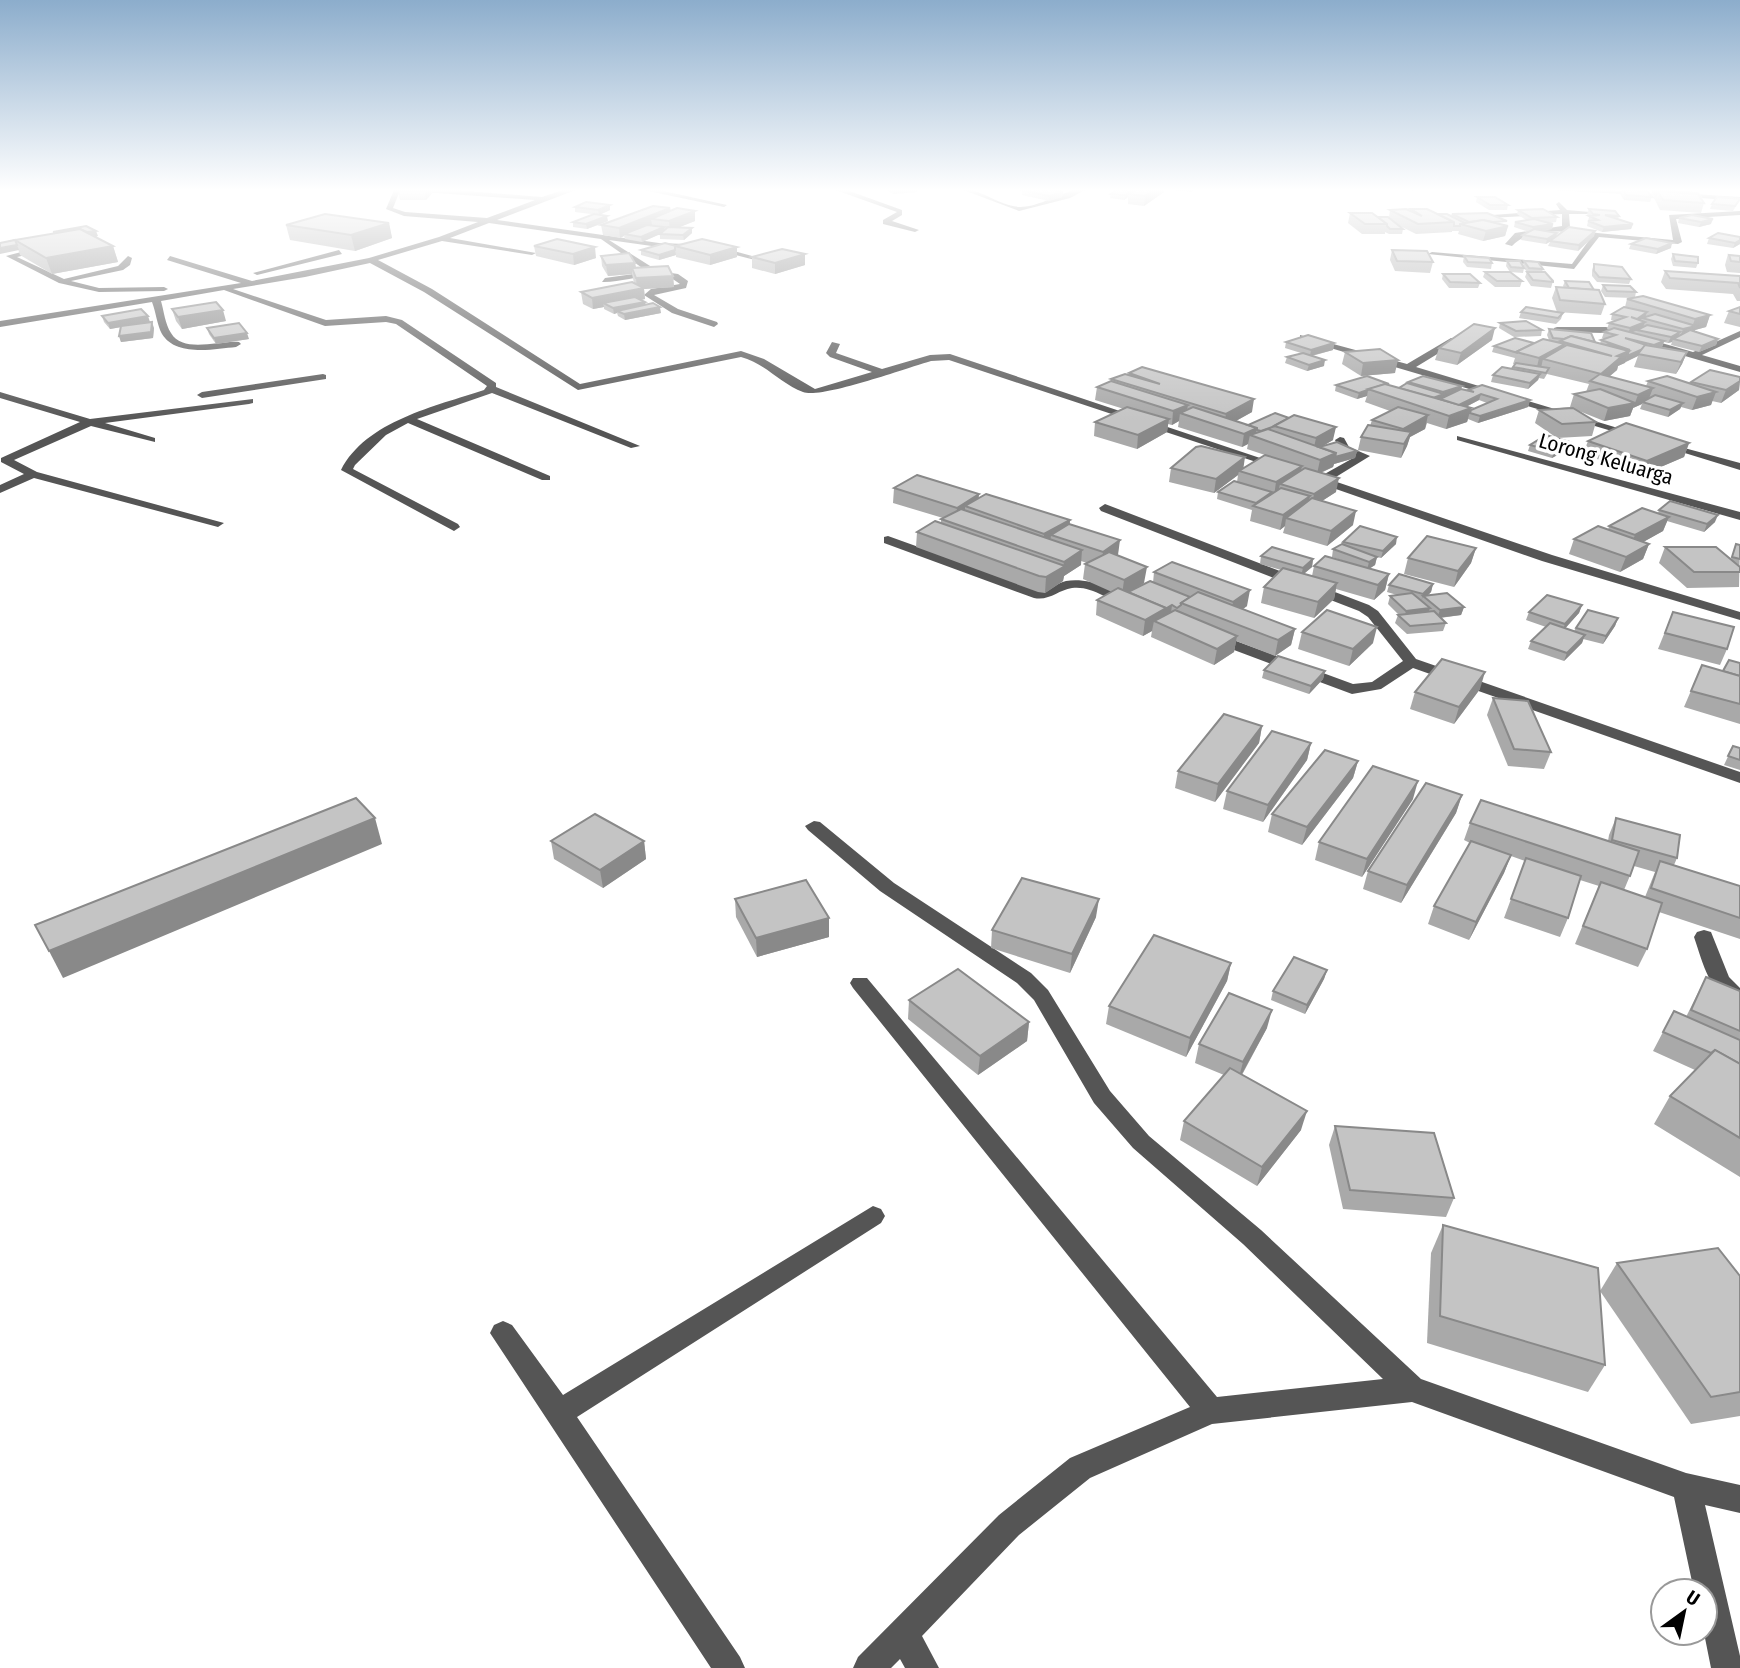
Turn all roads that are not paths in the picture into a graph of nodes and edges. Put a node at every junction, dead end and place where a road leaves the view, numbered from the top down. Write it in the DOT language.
graph roads {
  1 [pos="30,266"];
  2 [pos="125,266"];
  3 [pos="194,266"];
  4 [pos="286,266"];
  5 [pos="343,266"];
  6 [pos="382,266"];
  7 [pos="645,266"];
  8 [pos="656,273"];
  9 [pos="235,279"];
  10 [pos="605,280"];
  11 [pos="62,281"];
  12 [pos="255,284"];
  13 [pos="225,289"];
  14 [pos="156,300"];
  15 [pos="0,324"];
  16 [pos="714,324"];
  17 [pos="1557,330"];
  18 [pos="1740,334"];
  19 [pos="1303,337"];
  20 [pos="1454,340"];
  21 [pos="236,344"];
  22 [pos="835,344"];
  23 [pos="1693,356"];
  24 [pos="1409,367"];
  25 [pos="1740,369"];
  26 [pos="881,372"];
  27 [pos="323,377"];
  28 [pos="491,389"];
  29 [pos="0,395"];
  30 [pos="250,401"];
  31 [pos="147,414"];
  32 [pos="407,419"];
  33 [pos="90,422"];
  34 [pos="1461,438"];
  35 [pos="1647,439"];
  36 [pos="150,440"];
  37 [pos="1339,440"];
  38 [pos="1661,443"];
  39 [pos="635,446"];
  40 [pos="1740,467"];
  41 [pos="1297,472"];
  42 [pos="33,474"];
  43 [pos="546,478"];
  44 [pos="0,489"];
  45 [pos="1105,508"];
  46 [pos="1740,516"];
  47 [pos="218,523"];
  48 [pos="454,527"];
  49 [pos="888,540"];
  50 [pos="1136,606"];
  51 [pos="1740,616"];
  52 [pos="1198,632"];
  53 [pos="1411,662"];
  54 [pos="1740,778"];
  55 [pos="814,826"];
  56 [pos="1704,937"];
  57 [pos="860,983"];
  58 [pos="1740,999"];
  59 [pos="873,1216"];
  60 [pos="503,1333"];
  61 [pos="1412,1389"];
  62 [pos="1211,1411"];
  63 [pos="559,1412"];
  64 [pos="1686,1488"];
  65 [pos="1740,1499"];
  66 [pos="902,1634"];
  67 [pos="729,1668"];
  68 [pos="869,1668"];
  69 [pos="923,1668"];
  70 [pos="1727,1668"];
  1 -- 11 [label="street"];
  2 -- 11 [label="street"];
  3 -- 9 [label="street"];
  4 -- 9 [label="street"];
  5 -- 12 [label="street"];
  6 -- 26 [label="street"];
  7 -- 8 [label="street"];
  8 -- 10 [label="street"];
  8 -- 16 [label="street"];
  9 -- 11 [label="street"];
  9 -- 12 [label="street"];
  12 -- 13 [label="street"];
  13 -- 14 [label="street"];
  13 -- 28 [label="street"];
  14 -- 15 [label="street"];
  14 -- 21 [label="street"];
  17 -- 23 [label="street"];
  18 -- 23 [label="street"];
  19 -- 24 [label="street"];
  20 -- 24 [label="street"];
  22 -- 26 [label="street"];
  23 -- 25 [label="street"];
  24 -- 35 [label="street"];
  26 -- 41 [label="street"];
  27 -- 31 [label="street"];
  28 -- 32 [label="street"];
  28 -- 39 [label="street"];
  29 -- 33 [label="street"];
  30 -- 31 [label="street"];
  31 -- 33 [label="street"];
  32 -- 43 [label="street"];
  32 -- 48 [label="street"];
  33 -- 36 [label="street"];
  33 -- 42 [label="street"];
  34 -- 46 [label="street, Lorong Keluarga"];
  37 -- 51 [label="street"];
  38 -- 40 [label="street"];
  42 -- 44 [label="street"];
  42 -- 47 [label="street"];
  45 -- 53 [label="street"];
  49 -- 50 [label="street"];
  52 -- 53 [label="street"];
  53 -- 54 [label="street"];
  55 -- 61 [label="street"];
  56 -- 58 [label="street"];
  57 -- 62 [label="street"];
  59 -- 63 [label="street"];
  60 -- 63 [label="street"];
  61 -- 62 [label="street"];
  61 -- 64 [label="street"];
  62 -- 66 [label="street"];
  63 -- 67 [label="street"];
  64 -- 65 [label="street"];
  64 -- 70 [label="street"];
  66 -- 68 [label="street"];
  66 -- 69 [label="street"];
}
